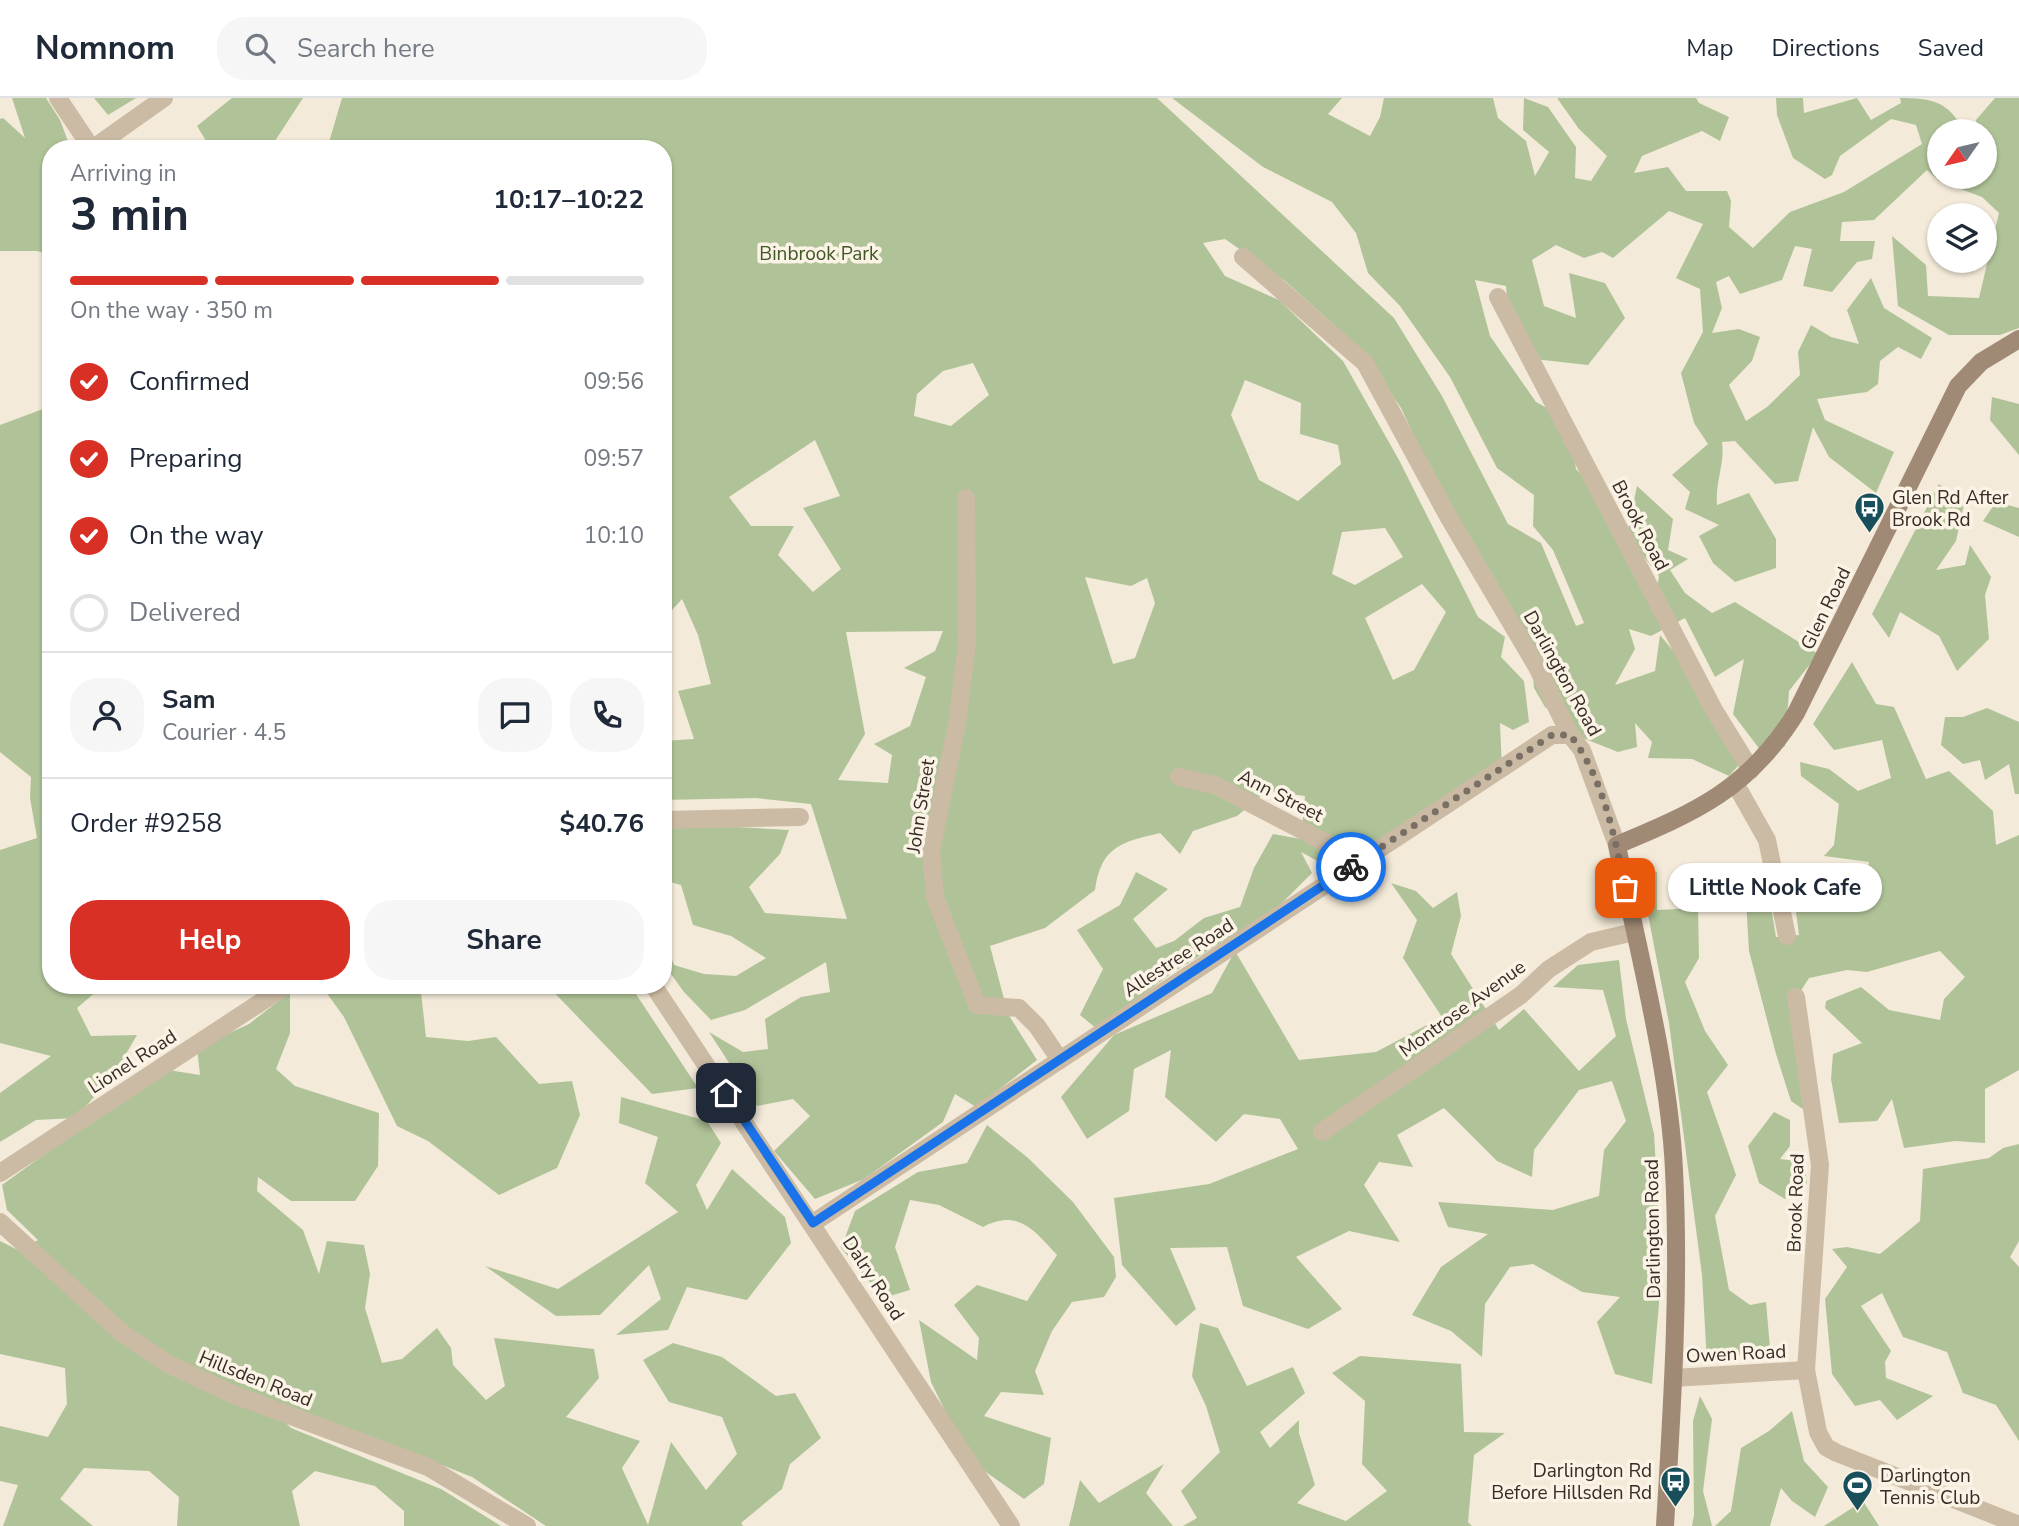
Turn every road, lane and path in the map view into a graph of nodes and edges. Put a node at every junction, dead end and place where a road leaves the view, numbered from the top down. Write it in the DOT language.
graph roads {
  1 [pos="58,98"];
  2 [pos="164,98"];
  3 [pos="86,140"];
  4 [pos="105,140"];
  5 [pos="1242,257"];
  6 [pos="1498,297"];
  7 [pos="2019,340"];
  8 [pos="966,498"];
  9 [pos="1570,735"];
  10 [pos="1751,770"];
  11 [pos="1179,777"];
  12 [pos="1736,785"];
  13 [pos="800,817"];
  14 [pos="672,820"];
  15 [pos="1617,845"];
  16 [pos="1361,861"];
  17 [pos="1634,932"];
  18 [pos="1787,936"];
  19 [pos="273,994"];
  20 [pos="659,994"];
  21 [pos="1796,997"];
  22 [pos="1060,1060"];
  23 [pos="1322,1132"];
  24 [pos="0,1172"];
  25 [pos="0,1222"];
  26 [pos="813,1223"];
  27 [pos="1806,1370"];
  28 [pos="1674,1378"];
  29 [pos="2019,1525"];
  30 [pos="527,1526"];
  31 [pos="1011,1526"];
  32 [pos="1665,1526"];
  1 -- 3 [label="street"];
  2 -- 4 [label="street"];
  5 -- 9 [label="street, Darlington Road"];
  6 -- 10 [label="street, Brook Road"];
  7 -- 10 [label="street, Glen Road"];
  8 -- 22 [label="street, John Street"];
  9 -- 15 [label="street, Darlington Road"];
  9 -- 16 [label="street, Allestree Road"];
  10 -- 12 [label="street, Glen Road"];
  11 -- 16 [label="street, Ann Street"];
  12 -- 15 [label="street, Glen Road"];
  12 -- 18 [label="street"];
  13 -- 14 [label="street"];
  15 -- 17 [label="street, Darlington Road"];
  16 -- 22 [label="street, Allestree Road"];
  17 -- 23 [label="street, Montrose Avenue"];
  17 -- 28 [label="street, Darlington Road"];
  19 -- 24 [label="street, Lionel Road"];
  20 -- 26 [label="street, Dalry Road"];
  21 -- 27 [label="street, Brook Road"];
  22 -- 26 [label="street, Allestree Road"];
  25 -- 30 [label="street, Hillsden Road"];
  26 -- 31 [label="street, Dalry Road"];
  27 -- 28 [label="street, Owen Road"];
  27 -- 29 [label="street, Owen Road"];
  28 -- 32 [label="street, Darlington Road"];
}
